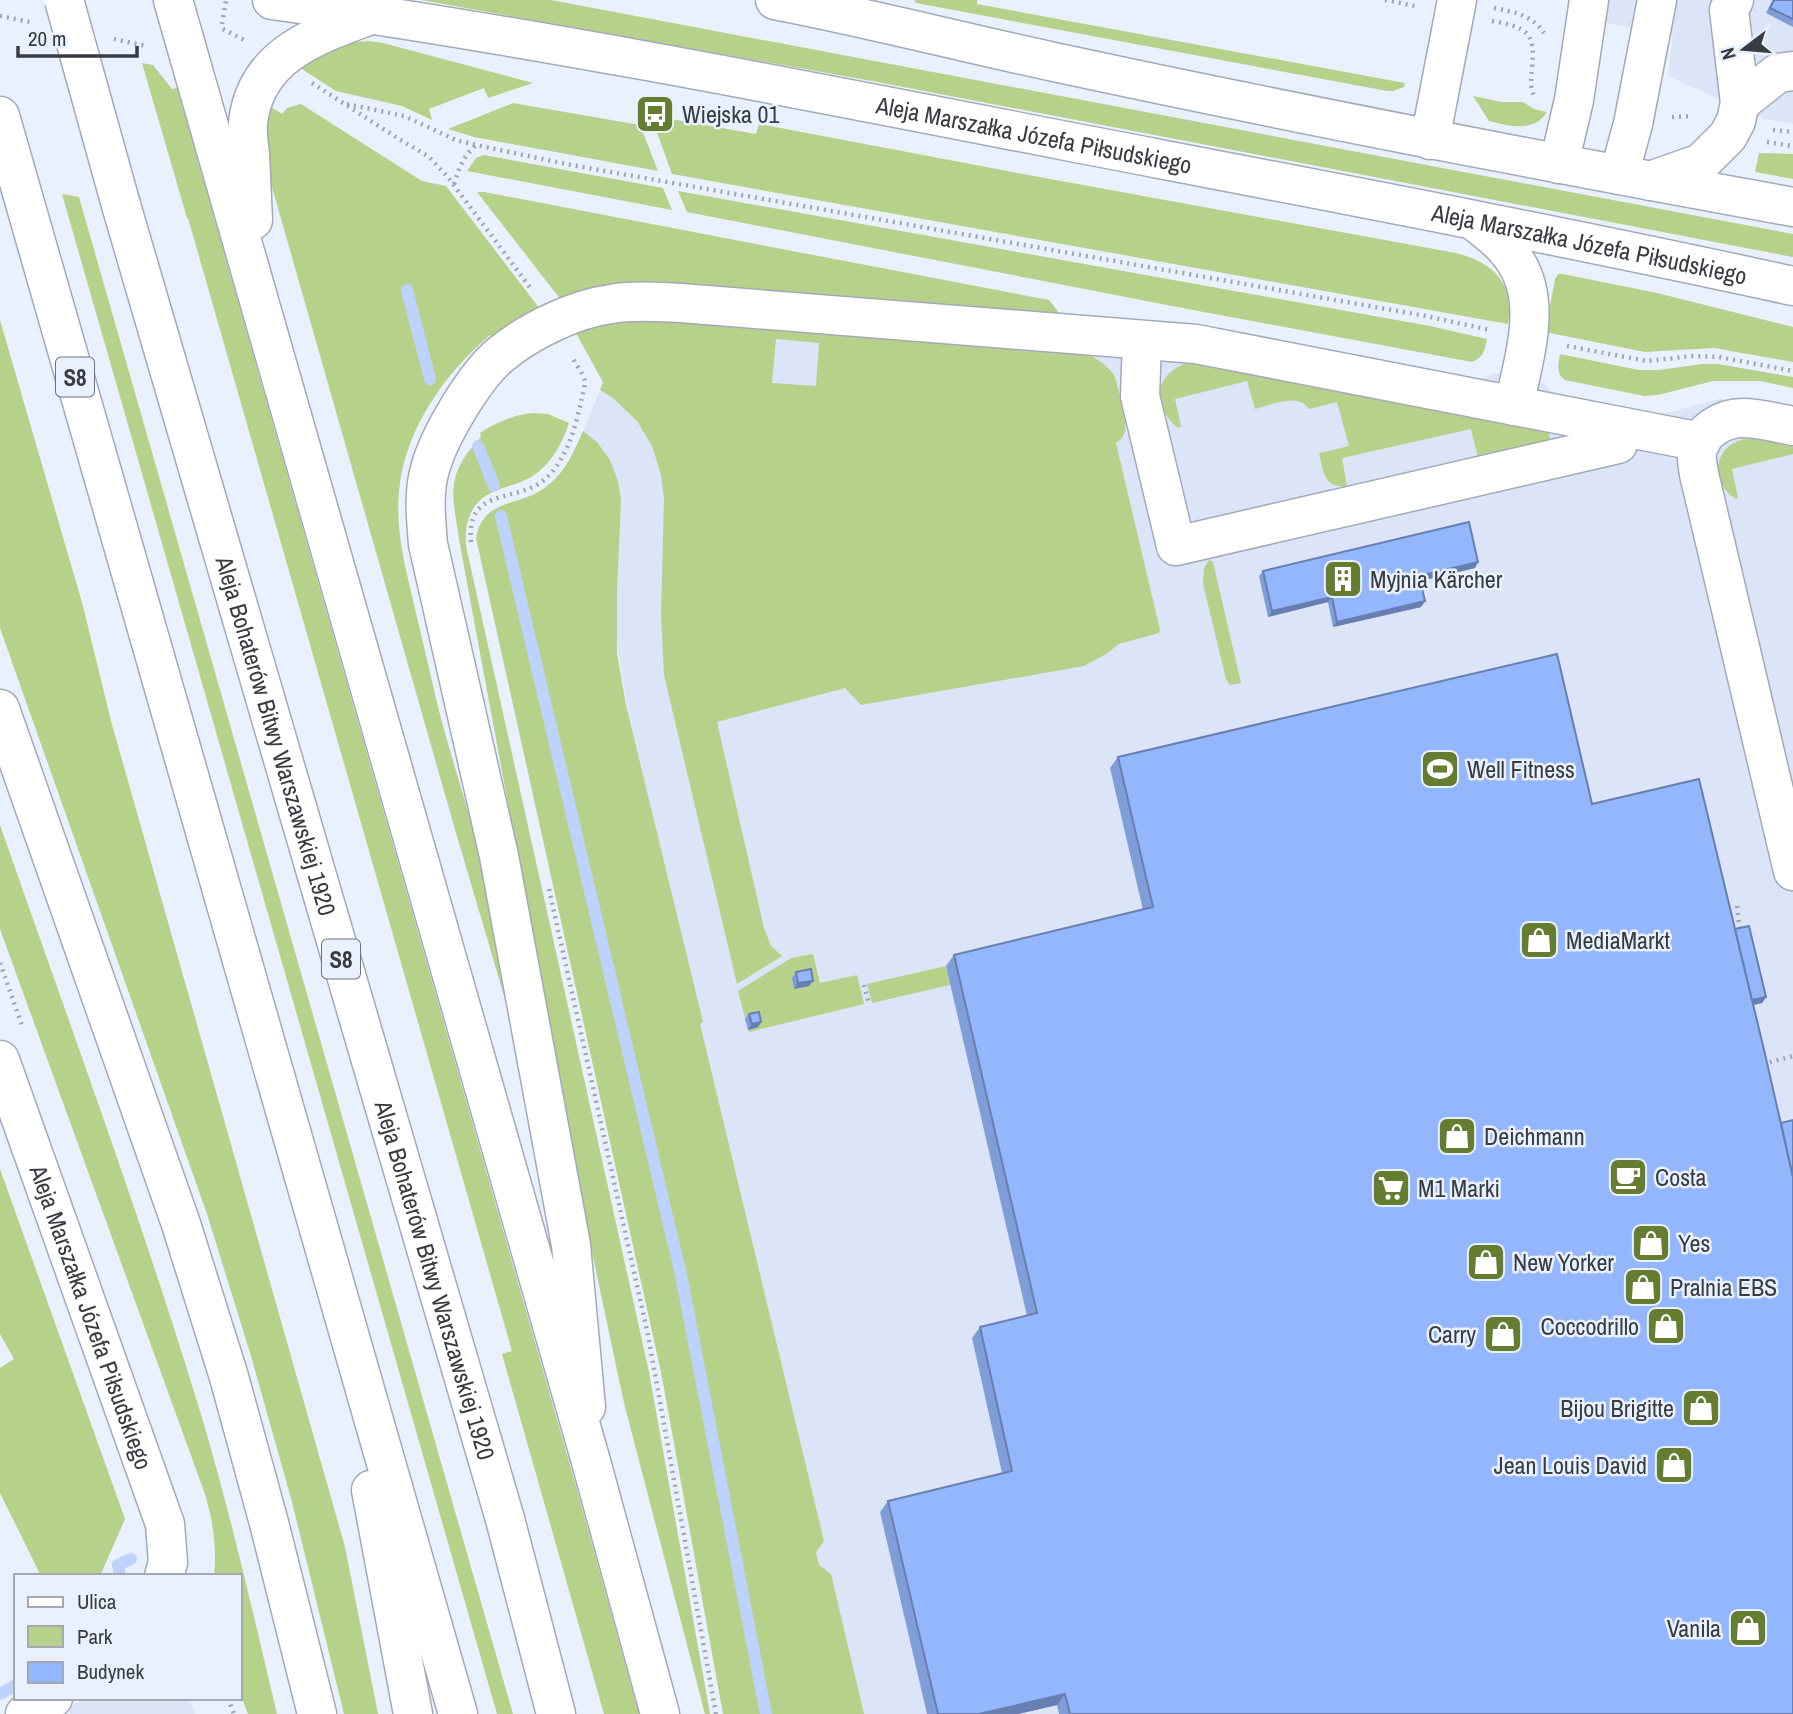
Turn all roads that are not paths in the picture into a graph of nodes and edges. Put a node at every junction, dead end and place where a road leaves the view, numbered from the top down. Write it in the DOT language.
graph roads {
  1 [pos="64,0"];
  2 [pos="173,0"];
  3 [pos="272,0"];
  4 [pos="775,0"];
  5 [pos="1457,0"];
  6 [pos="1589,0"];
  7 [pos="1657,0"];
  8 [pos="1730,3"];
  9 [pos="373,14"];
  10 [pos="1793,71"];
  11 [pos="1741,103"];
  12 [pos="0,116"];
  13 [pos="1430,140"];
  14 [pos="1559,164"];
  15 [pos="1634,178"];
  16 [pos="1793,207"];
  17 [pos="1473,220"];
  18 [pos="256,286"];
  19 [pos="1793,286"];
  20 [pos="1142,341"];
  21 [pos="1514,406"];
  22 [pos="1793,426"];
  23 [pos="1623,427"];
  24 [pos="1701,442"];
  25 [pos="0,709"];
  26 [pos="1793,872"];
  27 [pos="0,1060"];
  28 [pos="329,1264"];
  29 [pos="590,1458"];
  30 [pos="164,1574"];
  31 [pos="50,1700"];
  32 [pos="25,1714"];
  33 [pos="317,1714"];
  34 [pos="412,1714"];
  35 [pos="458,1714"];
  36 [pos="556,1714"];
  37 [pos="660,1714"];
  1 -- 36 [label="main road, Aleja Bohaterów Bitwy Warszawskiej 1920 / S8, bridge"];
  2 -- 18 [label="main road"];
  3 -- 9 [label="main road, Aleja Marszałka Józefa Piłsudskiego"];
  4 -- 13 [label="main road"];
  5 -- 13 [label="main road"];
  6 -- 14 [label="main road"];
  7 -- 15 [label="main road"];
  8 -- 11 [label="main road"];
  9 -- 17 [label="main road, Aleja Marszałka Józefa Piłsudskiego"];
  9 -- 18 [label="main road"];
  10 -- 11 [label="main road"];
  11 -- 15 [label="main road"];
  12 -- 28 [label="main road, S8"];
  13 -- 14 [label="main road"];
  14 -- 15 [label="main road"];
  15 -- 16 [label="main road"];
  17 -- 19 [label="main road, Aleja Marszałka Józefa Piłsudskiego"];
  17 -- 21 [label="main road"];
  18 -- 29 [label="main road"];
  20 -- 21 [label="main road"];
  20 -- 23 [label="main road"];
  20 -- 29 [label="main road"];
  21 -- 23 [label="main road"];
  22 -- 24 [label="main road"];
  23 -- 24 [label="main road"];
  24 -- 26 [label="main road"];
  25 -- 33 [label="main road"];
  27 -- 30 [label="main road, Aleja Marszałka Józefa Piłsudskiego"];
  28 -- 34 [label="main road"];
  28 -- 35 [label="main road, S8"];
  29 -- 37 [label="main road"];
  31 -- 32 [label="main road"];
}
